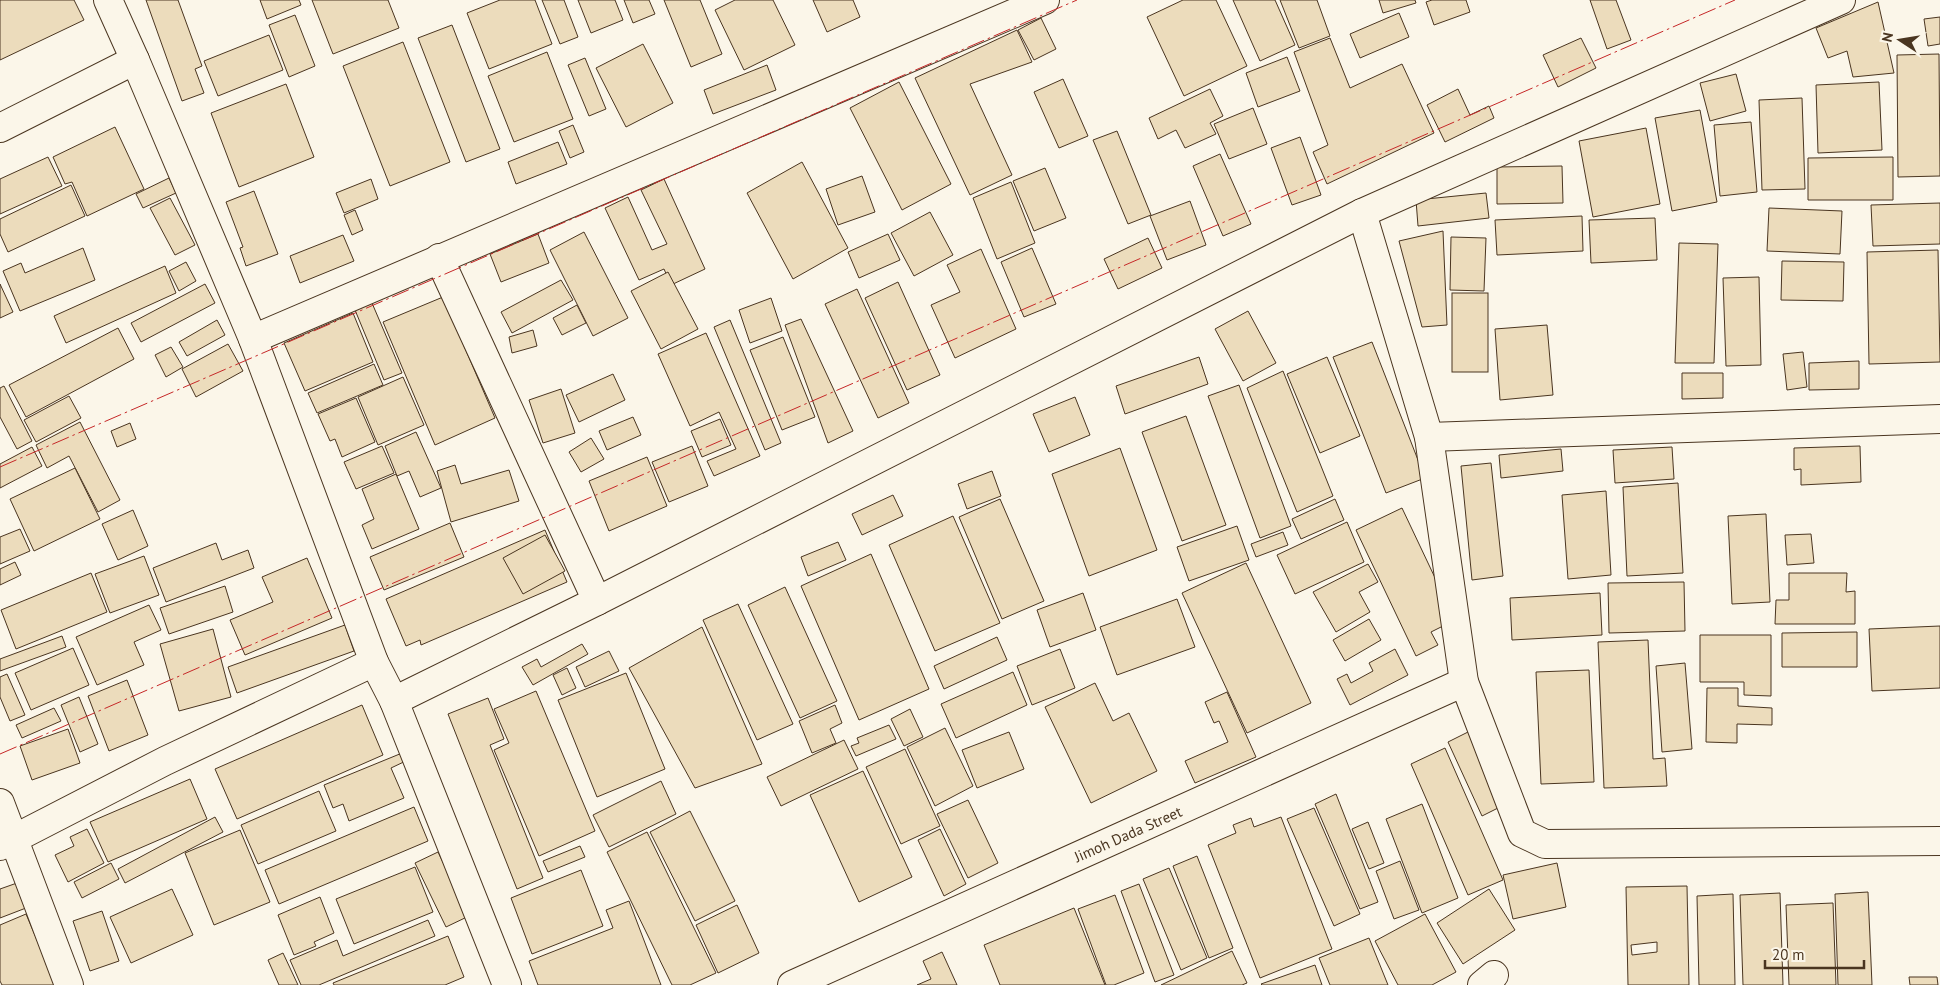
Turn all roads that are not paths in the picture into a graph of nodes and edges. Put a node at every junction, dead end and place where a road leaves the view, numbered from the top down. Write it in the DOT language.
graph roads {
  1 [pos="108,0"];
  2 [pos="1044,0"];
  3 [pos="1841,0"];
  4 [pos="135,60"];
  5 [pos="0,128"];
  6 [pos="1362,213"];
  7 [pos="439,258"];
  8 [pos="253,339"];
  9 [pos="1940,419"];
  10 [pos="1429,437"];
  11 [pos="597,601"];
  12 [pos="374,662"];
  13 [pos="1464,682"];
  14 [pos="394,701"];
  15 [pos="0,802"];
  16 [pos="1940,841"];
  17 [pos="7,842"];
  18 [pos="69,985"];
  19 [pos="507,985"];
  20 [pos="792,985"];
  1 -- 4 [label="street"];
  2 -- 7 [label="street"];
  3 -- 6 [label="street"];
  4 -- 5 [label="street"];
  4 -- 8 [label="street"];
  6 -- 10 [label="street"];
  6 -- 11 [label="street"];
  7 -- 8 [label="street"];
  7 -- 11 [label="street"];
  8 -- 12 [label="street"];
  9 -- 10 [label="street"];
  10 -- 13 [label="street"];
  11 -- 14 [label="street"];
  12 -- 14 [label="street"];
  12 -- 17 [label="street"];
  13 -- 16 [label="street"];
  13 -- 20 [label="street, Jimoh Dada Street"];
  14 -- 19 [label="street"];
  15 -- 17 [label="street"];
  17 -- 18 [label="street"];
}
